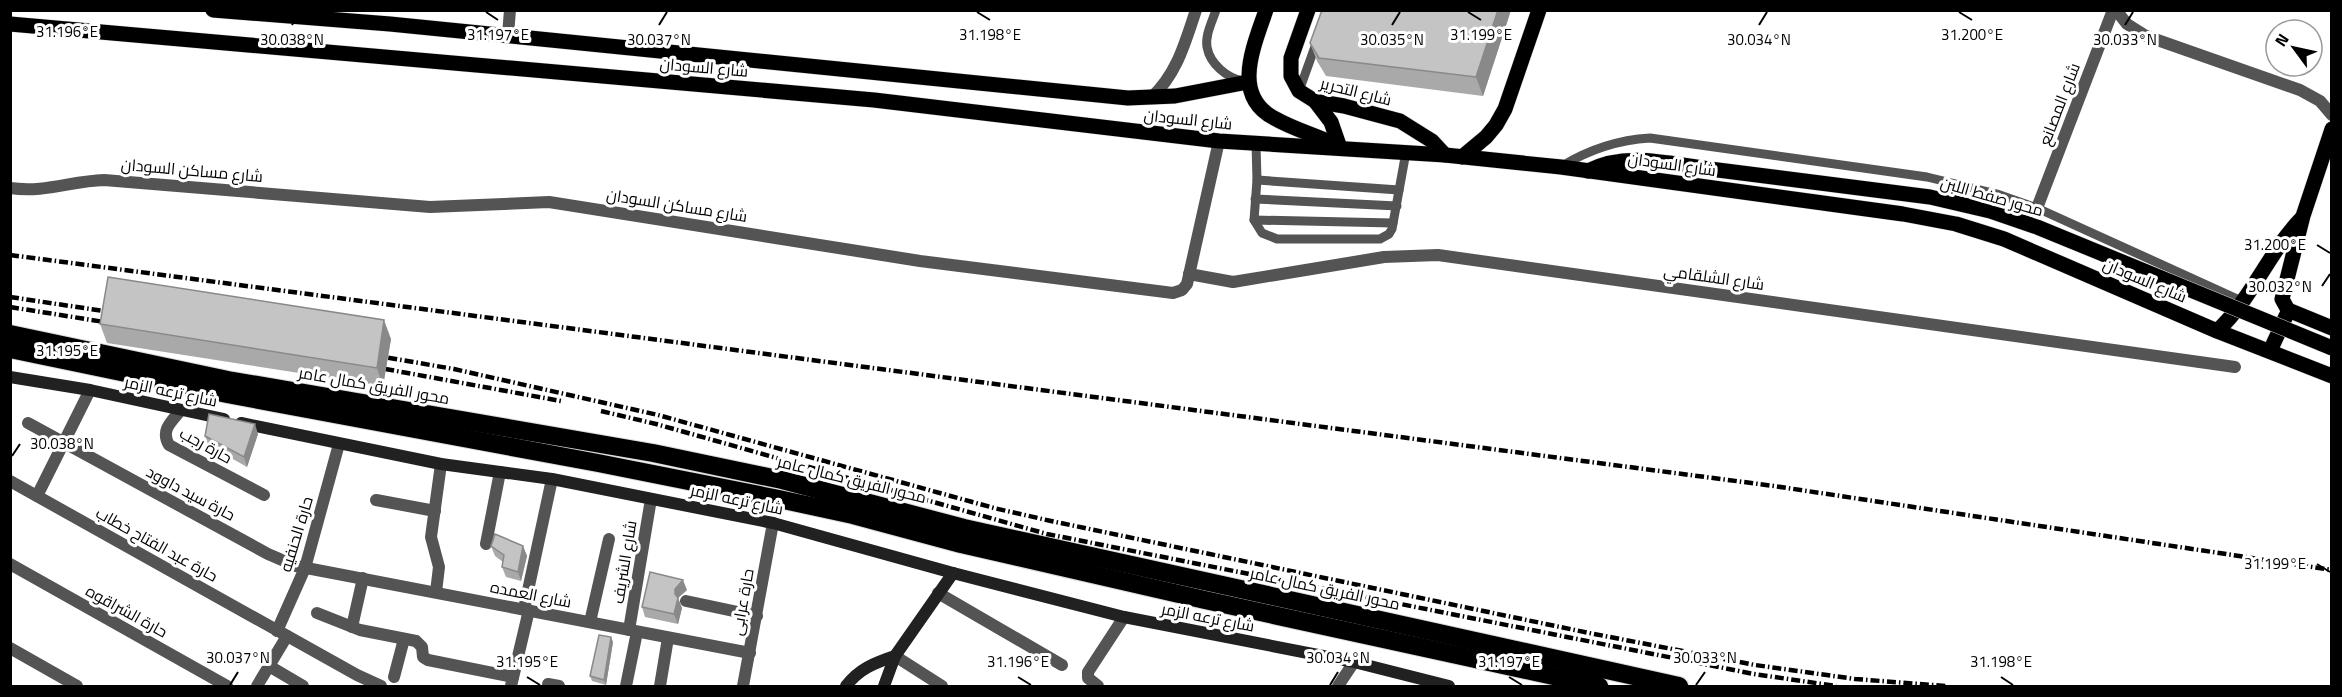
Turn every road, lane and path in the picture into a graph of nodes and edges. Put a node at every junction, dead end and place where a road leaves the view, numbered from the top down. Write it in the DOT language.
graph roads {
  1 [pos="213,10"];
  2 [pos="510,10"];
  3 [pos="1196,10"];
  4 [pos="1216,10"];
  5 [pos="1266,10"];
  6 [pos="1308,10"];
  7 [pos="1539,10"];
  8 [pos="2114,10"];
  9 [pos="10,24"];
  10 [pos="1320,31"];
  11 [pos="508,35"];
  12 [pos="1248,82"];
  13 [pos="1299,91"];
  14 [pos="1151,98"];
  15 [pos="1315,101"];
  16 [pos="2331,116"];
  17 [pos="2331,129"];
  18 [pos="1219,141"];
  19 [pos="1256,144"];
  20 [pos="1340,148"];
  21 [pos="1406,152"];
  22 [pos="1445,155"];
  23 [pos="1462,157"];
  24 [pos="1561,167"];
  25 [pos="1588,171"];
  26 [pos="1257,180"];
  27 [pos="10,188"];
  28 [pos="1399,190"];
  29 [pos="1255,198"];
  30 [pos="1397,206"];
  31 [pos="2037,208"];
  32 [pos="2303,216"];
  33 [pos="1254,220"];
  34 [pos="1393,224"];
  35 [pos="1190,274"];
  36 [pos="2244,302"];
  37 [pos="2288,310"];
  38 [pos="2331,328"];
  39 [pos="2217,331"];
  40 [pos="10,334"];
  41 [pos="2331,348"];
  42 [pos="10,349"];
  43 [pos="2270,351"];
  44 [pos="2235,367"];
  45 [pos="2331,376"];
  46 [pos="10,377"];
  47 [pos="90,390"];
  48 [pos="182,410"];
  49 [pos="28,423"];
  50 [pos="63,442"];
  51 [pos="339,444"];
  52 [pos="441,464"];
  53 [pos="500,472"];
  54 [pos="552,479"];
  55 [pos="10,481"];
  56 [pos="264,495"];
  57 [pos="37,496"];
  58 [pos="651,499"];
  59 [pos="376,500"];
  60 [pos="435,512"];
  61 [pos="773,523"];
  62 [pos="609,539"];
  63 [pos="486,544"];
  64 [pos="10,564"];
  65 [pos="305,568"];
  66 [pos="953,573"];
  67 [pos="363,578"];
  68 [pos="436,592"];
  69 [pos="938,593"];
  70 [pos="686,601"];
  71 [pos="527,610"];
  72 [pos="317,613"];
  73 [pos="757,616"];
  74 [pos="1124,617"];
  75 [pos="590,622"];
  76 [pos="352,627"];
  77 [pos="633,631"];
  78 [pos="282,633"];
  79 [pos="668,638"];
  80 [pos="404,639"];
  81 [pos="10,648"];
  82 [pos="750,653"];
  83 [pos="895,656"];
  84 [pos="1353,662"];
  85 [pos="1062,665"];
  86 [pos="269,666"];
  87 [pos="394,677"];
  88 [pos="512,682"];
  89 [pos="77,687"];
  90 [pos="227,687"];
  91 [pos="256,687"];
  92 [pos="303,687"];
  93 [pos="381,687"];
  94 [pos="626,687"];
  95 [pos="660,687"];
  96 [pos="743,687"];
  97 [pos="846,687"];
  98 [pos="884,687"];
  99 [pos="942,687"];
  100 [pos="1098,687"];
  101 [pos="1338,687"];
  102 [pos="1449,687"];
  103 [pos="1599,687"];
  104 [pos="1679,687"];
  1 -- 11 [label="main road, شارع السودان"];
  2 -- 11 [label="street"];
  3 -- 14 [label="street"];
  4 -- 12 [label="lane"];
  5 -- 12 [label="main road"];
  6 -- 13 [label="main road, شارع التحرير"];
  7 -- 23 [label="main road"];
  8 -- 16 [label="street"];
  8 -- 31 [label="street, شارع المصانع"];
  9 -- 18 [label="main road, شارع السودان"];
  10 -- 13 [label="lane"];
  11 -- 14 [label="main road, شارع السودان"];
  12 -- 14 [label="main road, شارع السودان"];
  12 -- 20 [label="main road"];
  13 -- 15 [label="main road, شارع التحرير"];
  15 -- 20 [label="main road"];
  15 -- 22 [label="main road, شارع التحرير"];
  17 -- 32 [label="main road"];
  18 -- 19 [label="main road, شارع السودان"];
  18 -- 35 [label="street"];
  19 -- 20 [label="main road, شارع السودان"];
  19 -- 26 [label="lane"];
  20 -- 21 [label="main road, شارع السودان"];
  21 -- 22 [label="main road, شارع السودان"];
  21 -- 28 [label="lane"];
  22 -- 23 [label="main road, شارع السودان"];
  23 -- 24 [label="main road, شارع السودان"];
  24 -- 25 [label="main road, شارع السودان"];
  24 -- 31 [label="lane"];
  25 -- 39 [label="main road, شارع السودان"];
  25 -- 41 [label="main road, محور صفط اللبن, bridge"];
  26 -- 28 [label="lane"];
  26 -- 29 [label="lane"];
  27 -- 35 [label="street, شارع مساكن السودان"];
  28 -- 30 [label="lane"];
  29 -- 30 [label="lane"];
  29 -- 33 [label="lane"];
  30 -- 34 [label="lane"];
  31 -- 36 [label="lane"];
  32 -- 36 [label="main road"];
  32 -- 37 [label="main road"];
  33 -- 34 [label="lane"];
  33 -- 34 [label="lane"];
  35 -- 44 [label="street, شارع الشلقامي"];
  36 -- 39 [label="main road"];
  37 -- 38 [label="main road"];
  37 -- 43 [label="main road"];
  39 -- 43 [label="main road, شارع السودان"];
  40 -- 104 [label="highway, محور الفريق كمال عامر"];
  42 -- 103 [label="highway"];
  43 -- 45 [label="main road, شارع السودان"];
  46 -- 47 [label="main road, شارع ترعه الزمر"];
  47 -- 48 [label="main road, شارع ترعه الزمر"];
  47 -- 50 [label="street"];
  48 -- 51 [label="main road, شارع ترعه الزمر"];
  48 -- 56 [label="street, حارة رجب"];
  49 -- 50 [label="street, حارة سيد داوود"];
  50 -- 57 [label="street"];
  50 -- 65 [label="street, حارة سيد داوود"];
  51 -- 52 [label="main road, شارع ترعه الزمر"];
  51 -- 65 [label="street, حارة الحنفيه"];
  52 -- 53 [label="main road, شارع ترعه الزمر"];
  52 -- 60 [label="street"];
  53 -- 54 [label="main road, شارع ترعه الزمر"];
  53 -- 63 [label="street"];
  54 -- 58 [label="main road, شارع ترعه الزمر"];
  54 -- 71 [label="street"];
  55 -- 57 [label="street, حارة عبد الفتاح خطاب"];
  57 -- 78 [label="street, حارة عبد الفتاح خطاب"];
  58 -- 61 [label="main road, شارع ترعه الزمر"];
  58 -- 77 [label="street, شارع الشريف"];
  59 -- 60 [label="street"];
  60 -- 68 [label="street"];
  61 -- 66 [label="main road, شارع ترعه الزمر"];
  61 -- 73 [label="street, حارة عرابى"];
  62 -- 75 [label="street"];
  64 -- 90 [label="street, حارة الشراقوه"];
  65 -- 67 [label="street, شارع العمده"];
  65 -- 78 [label="street, حارة الحنفيه"];
  66 -- 69 [label="main road"];
  66 -- 74 [label="main road, شارع ترعه الزمر"];
  67 -- 68 [label="street, شارع العمده"];
  67 -- 76 [label="street"];
  68 -- 71 [label="street, شارع العمده"];
  69 -- 83 [label="main road"];
  69 -- 85 [label="street"];
  70 -- 73 [label="street"];
  71 -- 75 [label="street, شارع العمده"];
  71 -- 88 [label="street"];
  72 -- 76 [label="street"];
  73 -- 82 [label="street, حارة عرابى"];
  74 -- 84 [label="main road, شارع ترعه الزمر"];
  74 -- 100 [label="street"];
  75 -- 77 [label="street, شارع العمده"];
  76 -- 80 [label="street"];
  77 -- 79 [label="street, شارع العمده"];
  77 -- 94 [label="street, شارع الشريف"];
  78 -- 86 [label="street, حارة الحنفيه"];
  78 -- 93 [label="street, حارة عبد الفتاح خطاب"];
  79 -- 82 [label="street, شارع العمده"];
  79 -- 95 [label="street"];
  80 -- 87 [label="street"];
  80 -- 88 [label="street"];
  81 -- 89 [label="street"];
  82 -- 96 [label="street, حارة عرابى"];
  83 -- 97 [label="main road"];
  83 -- 98 [label="main road"];
  83 -- 99 [label="street"];
  84 -- 101 [label="street"];
  84 -- 102 [label="main road, شارع ترعه الزمر"];
  86 -- 91 [label="street, حارة الحنفيه"];
  86 -- 92 [label="street"];
}
